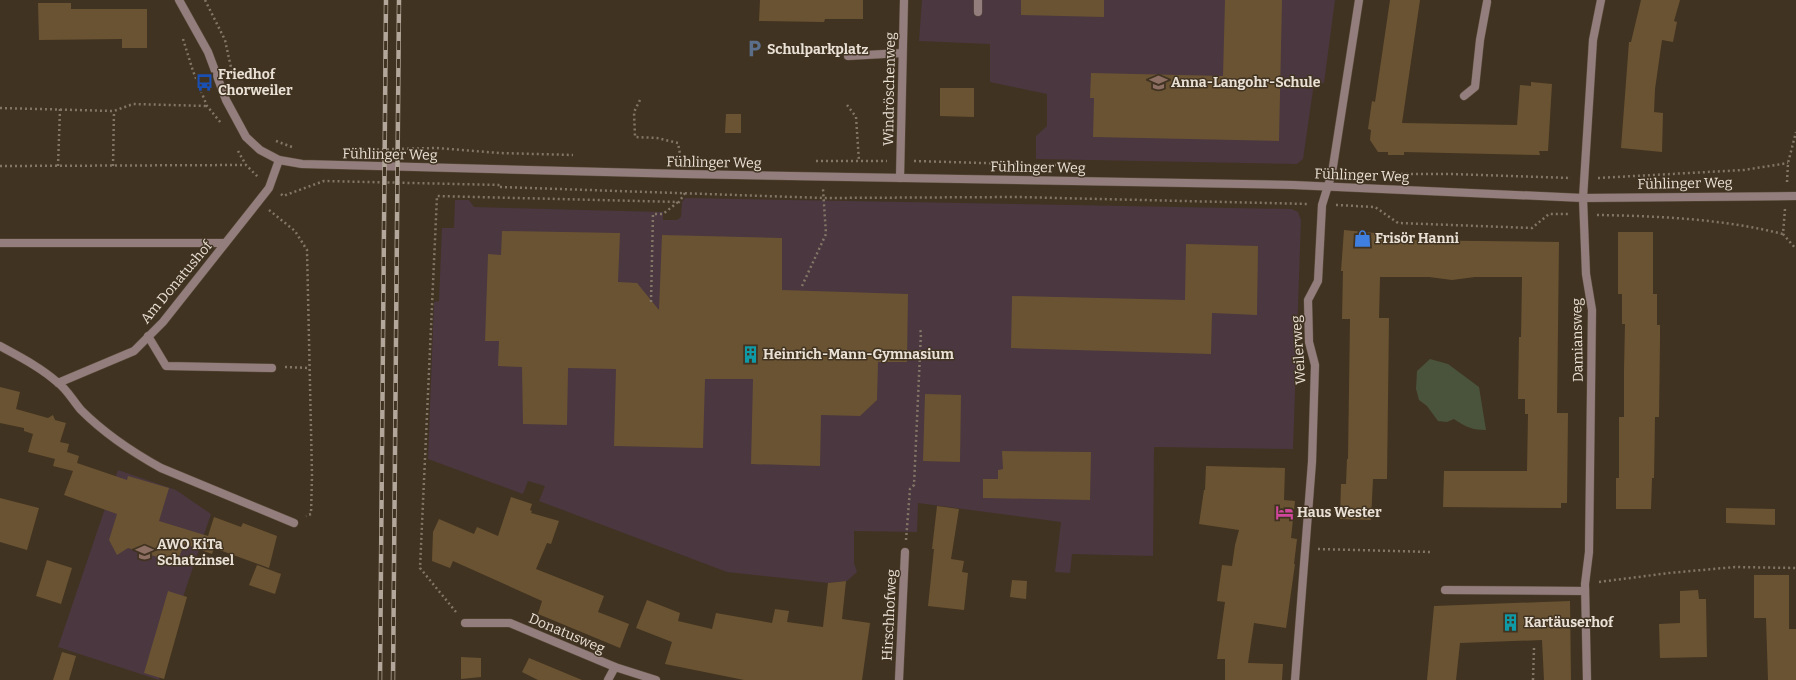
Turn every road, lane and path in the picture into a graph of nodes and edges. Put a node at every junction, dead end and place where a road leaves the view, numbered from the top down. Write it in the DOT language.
graph roads {
  1 [pos="179,0"];
  2 [pos="205,0"];
  3 [pos="904,0"];
  4 [pos="978,0"];
  5 [pos="1359,0"];
  6 [pos="1601,0"];
  7 [pos="1487,2"];
  8 [pos="978,12"];
  9 [pos="902,53"];
  10 [pos="848,56"];
  11 [pos="232,74"];
  12 [pos="1464,96"];
  13 [pos="640,100"];
  14 [pos="847,105"];
  15 [pos="207,106"];
  16 [pos="0,108"];
  17 [pos="60,109"];
  18 [pos="114,111"];
  19 [pos="272,139"];
  20 [pos="296,148"];
  21 [pos="350,150"];
  22 [pos="1791,150"];
  23 [pos="1796,150"];
  24 [pos="499,153"];
  25 [pos="280,160"];
  26 [pos="823,161"];
  27 [pos="859,161"];
  28 [pos="246,165"];
  29 [pos="0,166"];
  30 [pos="58,166"];
  31 [pos="113,166"];
  32 [pos="683,174"];
  33 [pos="822,177"];
  34 [pos="900,178"];
  35 [pos="426,184"];
  36 [pos="500,186"];
  37 [pos="1327,186"];
  38 [pos="269,188"];
  39 [pos="685,193"];
  40 [pos="1796,196"];
  41 [pos="824,198"];
  42 [pos="1583,198"];
  43 [pos="679,202"];
  44 [pos="1322,205"];
  45 [pos="269,210"];
  46 [pos="1582,214"];
  47 [pos="1783,234"];
  48 [pos="0,243"];
  49 [pos="225,243"];
  50 [pos="802,286"];
  51 [pos="651,302"];
  52 [pos="920,330"];
  53 [pos="148,336"];
  54 [pos="0,346"];
  55 [pos="272,368"];
  56 [pos="310,368"];
  57 [pos="58,382"];
  58 [pos="294,523"];
  59 [pos="1306,549"];
  60 [pos="905,552"];
  61 [pos="1432,552"];
  62 [pos="1796,568"];
  63 [pos="1585,587"];
  64 [pos="1445,590"];
  65 [pos="465,623"];
  66 [pos="1534,648"];
  67 [pos="615,667"];
  68 [pos="608,680"];
  69 [pos="656,680"];
  70 [pos="899,680"];
  71 [pos="1295,680"];
  72 [pos="1533,680"];
  73 [pos="1587,680"];
  1 -- 25 [label="street, Fühlinger Weg"];
  2 -- 11 [label="path"];
  3 -- 9 [label="street, Windröschenweg"];
  4 -- 8 [label="street"];
  5 -- 37 [label="street, Weilerweg"];
  6 -- 42 [label="street, Damiansweg"];
  7 -- 12 [label="street"];
  9 -- 10 [label="street"];
  9 -- 34 [label="street, Windröschenweg"];
  13 -- 32 [label="path"];
  14 -- 27 [label="path"];
  15 -- 18 [label="path"];
  16 -- 17 [label="path"];
  17 -- 18 [label="path"];
  17 -- 30 [label="path"];
  18 -- 31 [label="path"];
  19 -- 20 [label="path"];
  21 -- 24 [label="path"];
  22 -- 23 [label="path"];
  25 -- 32 [label="street, Fühlinger Weg"];
  25 -- 38 [label="street, Am Donatushof"];
  26 -- 33 [label="path"];
  28 -- 31 [label="path"];
  29 -- 30 [label="path"];
  30 -- 31 [label="path"];
  32 -- 33 [label="street, Fühlinger Weg"];
  33 -- 34 [label="street, Fühlinger Weg"];
  33 -- 41 [label="path"];
  34 -- 37 [label="street, Fühlinger Weg"];
  35 -- 38 [label="path"];
  36 -- 39 [label="path"];
  37 -- 42 [label="street, Fühlinger Weg"];
  37 -- 44 [label="street, Weilerweg"];
  38 -- 49 [label="street, Am Donatushof"];
  39 -- 41 [label="path"];
  39 -- 43 [label="path"];
  40 -- 42 [label="street, Fühlinger Weg"];
  41 -- 44 [label="path"];
  41 -- 50 [label="path"];
  42 -- 46 [label="street, Damiansweg"];
  43 -- 51 [label="path"];
  43 -- 65 [label="path"];
  44 -- 46 [label="path"];
  44 -- 59 [label="street, Weilerweg"];
  45 -- 56 [label="path"];
  46 -- 47 [label="path"];
  46 -- 63 [label="street, Damiansweg"];
  48 -- 49 [label="street"];
  49 -- 53 [label="street, Am Donatushof"];
  52 -- 60 [label="path"];
  53 -- 55 [label="street"];
  53 -- 57 [label="street, Am Donatushof"];
  54 -- 57 [label="street"];
  55 -- 56 [label="path"];
  56 -- 58 [label="path"];
  57 -- 58 [label="street"];
  59 -- 61 [label="path"];
  59 -- 71 [label="street, Weilerweg"];
  60 -- 70 [label="street, Hirschhofweg"];
  62 -- 63 [label="path"];
  63 -- 64 [label="street"];
  63 -- 73 [label="street, Damiansweg"];
  65 -- 67 [label="street, Donatusweg"];
  66 -- 72 [label="path"];
  67 -- 68 [label="street"];
  67 -- 69 [label="street, Donatusweg"];
}
